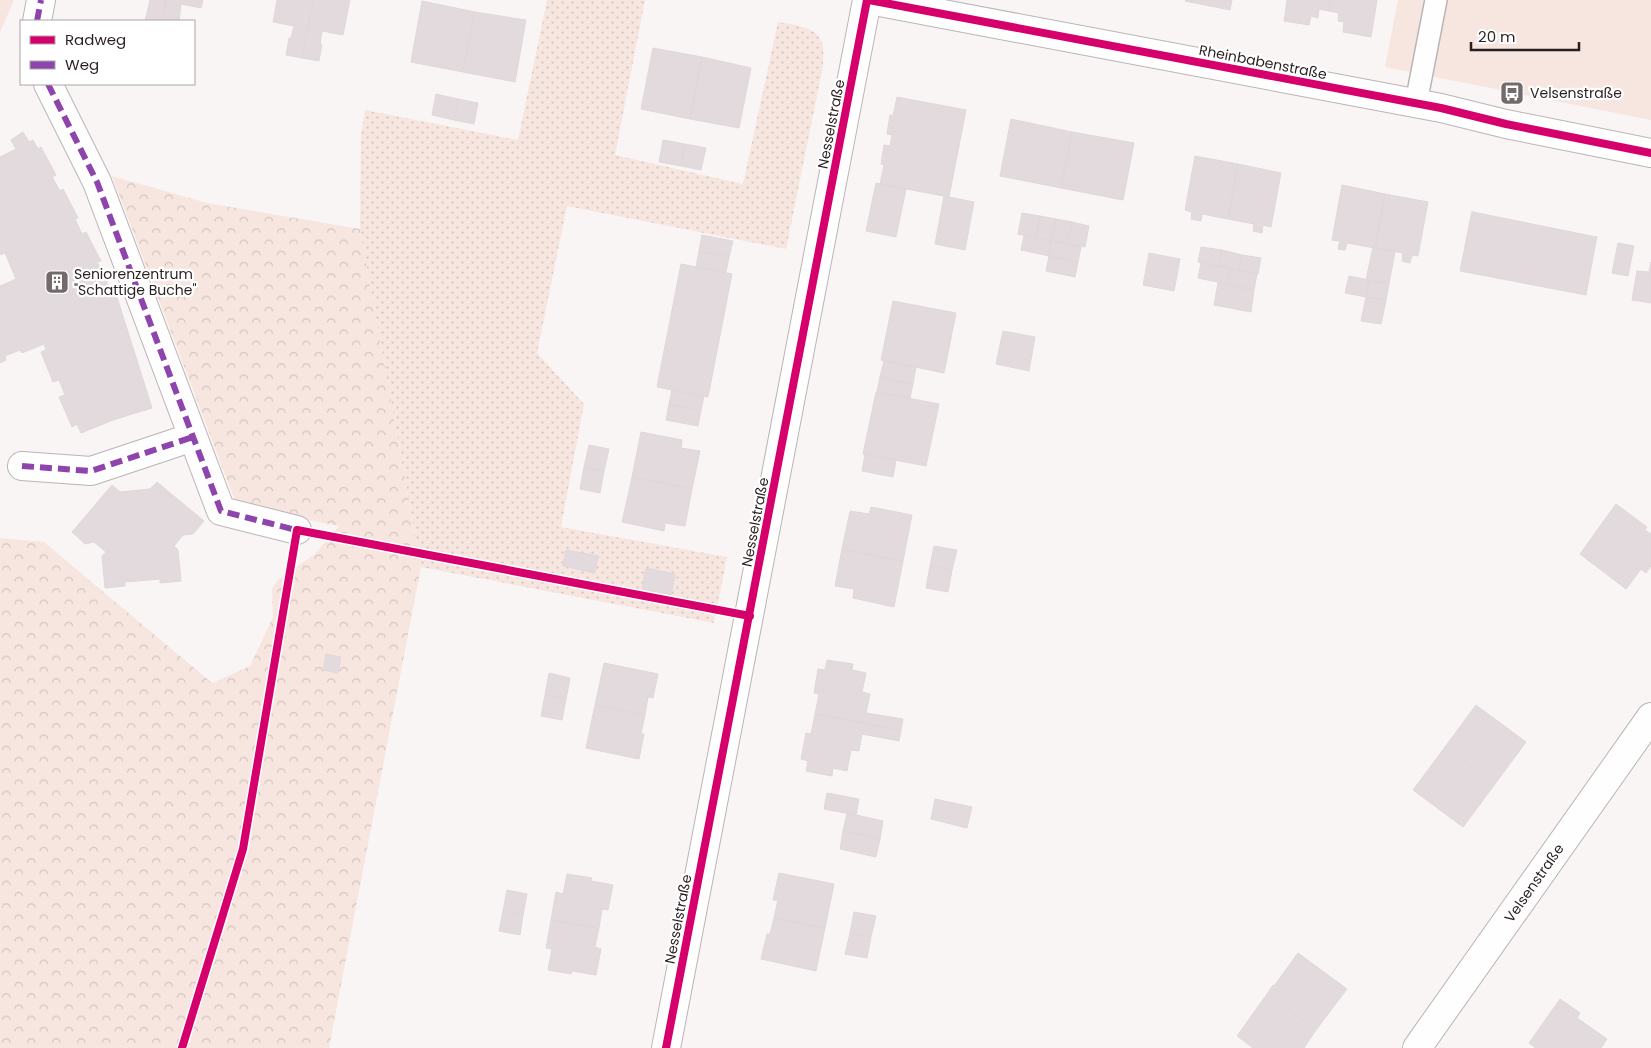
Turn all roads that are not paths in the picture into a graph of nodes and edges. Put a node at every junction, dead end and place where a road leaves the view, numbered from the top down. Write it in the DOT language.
graph roads {
  1 [pos="41,0"];
  2 [pos="868,0"];
  3 [pos="1436,0"];
  4 [pos="37,20"];
  5 [pos="48,85"];
  6 [pos="1416,103"];
  7 [pos="1651,154"];
  8 [pos="193,437"];
  9 [pos="22,466"];
  10 [pos="297,530"];
  11 [pos="1651,717"];
  12 [pos="666,1048"];
  13 [pos="1416,1048"];
  1 -- 4 [label="street"];
  2 -- 6 [label="street, Rheinbabenstraße"];
  2 -- 12 [label="street, Nesselstraße"];
  3 -- 6 [label="lane"];
  5 -- 8 [label="street"];
  6 -- 7 [label="street, Rheinbabenstraße"];
  8 -- 9 [label="street"];
  8 -- 10 [label="street"];
  11 -- 13 [label="street, Velsenstraße"];
}
